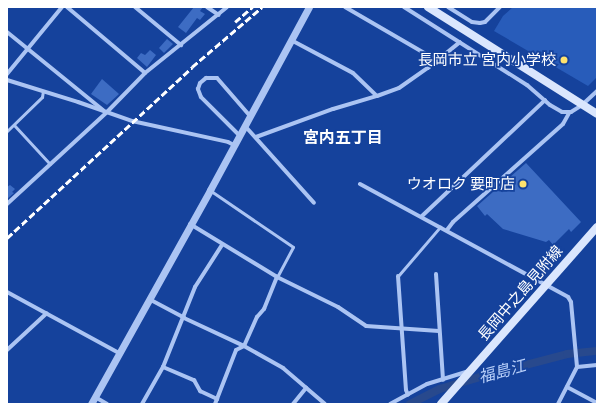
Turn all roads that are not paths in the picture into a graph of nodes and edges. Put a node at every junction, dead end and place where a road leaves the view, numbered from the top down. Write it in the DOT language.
graph roads {
  1 [pos="62,7"];
  2 [pos="67,7"];
  3 [pos="135,7"];
  4 [pos="207,7"];
  5 [pos="227,7"];
  6 [pos="309,7"];
  7 [pos="344,7"];
  8 [pos="404,7"];
  9 [pos="428,7"];
  10 [pos="448,7"];
  11 [pos="500,7"];
  12 [pos="219,14"];
  13 [pos="7,32"];
  14 [pos="291,40"];
  15 [pos="460,42"];
  16 [pos="182,45"];
  17 [pos="27,49"];
  18 [pos="438,61"];
  19 [pos="145,73"];
  20 [pos="7,74"];
  21 [pos="7,80"];
  22 [pos="597,91"];
  23 [pos="43,92"];
  24 [pos="377,96"];
  25 [pos="545,100"];
  26 [pos="582,105"];
  27 [pos="107,112"];
  28 [pos="569,113"];
  29 [pos="597,114"];
  30 [pos="250,116"];
  31 [pos="14,124"];
  32 [pos="245,126"];
  33 [pos="7,131"];
  34 [pos="239,135"];
  35 [pos="256,137"];
  36 [pos="234,145"];
  37 [pos="50,164"];
  38 [pos="360,184"];
  39 [pos="210,190"];
  40 [pos="314,203"];
  41 [pos="7,204"];
  42 [pos="422,216"];
  43 [pos="190,224"];
  44 [pos="440,227"];
  45 [pos="597,227"];
  46 [pos="447,230"];
  47 [pos="222,245"];
  48 [pos="436,274"];
  49 [pos="398,276"];
  50 [pos="277,277"];
  51 [pos="546,285"];
  52 [pos="7,292"];
  53 [pos="149,298"];
  54 [pos="47,313"];
  55 [pos="184,318"];
  56 [pos="401,328"];
  57 [pos="440,331"];
  58 [pos="244,346"];
  59 [pos="7,350"];
  60 [pos="119,353"];
  61 [pos="597,366"];
  62 [pos="163,367"];
  63 [pos="577,367"];
  64 [pos="471,370"];
  65 [pos="443,380"];
  66 [pos="567,387"];
  67 [pos="306,388"];
  68 [pos="408,395"];
  69 [pos="94,397"];
  70 [pos="217,399"];
  71 [pos="597,402"];
  72 [pos="90,404"];
  73 [pos="107,404"];
  74 [pos="142,404"];
  75 [pos="215,404"];
  76 [pos="293,404"];
  77 [pos="325,404"];
  78 [pos="390,404"];
  79 [pos="441,404"];
  80 [pos="558,404"];
  1 -- 17 [label="street"];
  2 -- 19 [label="street"];
  3 -- 16 [label="street"];
  4 -- 12 [label="street"];
  5 -- 12 [label="street"];
  6 -- 14 [label="street"];
  7 -- 18 [label="street"];
  8 -- 15 [label="street"];
  9 -- 26 [label="main road"];
  10 -- 11 [label="street"];
  12 -- 16 [label="street"];
  13 -- 17 [label="street"];
  14 -- 24 [label="street"];
  14 -- 30 [label="street"];
  15 -- 18 [label="street"];
  15 -- 25 [label="street"];
  16 -- 19 [label="street"];
  17 -- 20 [label="street"];
  17 -- 27 [label="street"];
  18 -- 24 [label="street"];
  19 -- 27 [label="street"];
  21 -- 23 [label="street"];
  22 -- 26 [label="street"];
  23 -- 27 [label="street"];
  23 -- 31 [label="lane"];
  24 -- 35 [label="street"];
  25 -- 28 [label="street"];
  25 -- 42 [label="street"];
  26 -- 28 [label="street"];
  26 -- 29 [label="main road"];
  27 -- 36 [label="street"];
  27 -- 37 [label="street"];
  28 -- 46 [label="street"];
  30 -- 32 [label="street"];
  30 -- 34 [label="street"];
  31 -- 33 [label="lane"];
  31 -- 37 [label="lane"];
  32 -- 34 [label="street"];
  32 -- 35 [label="street"];
  34 -- 36 [label="street"];
  35 -- 40 [label="street"];
  36 -- 39 [label="street"];
  37 -- 41 [label="street"];
  38 -- 42 [label="street"];
  39 -- 43 [label="street"];
  39 -- 50 [label="lane"];
  42 -- 44 [label="street"];
  43 -- 47 [label="street"];
  43 -- 53 [label="street"];
  44 -- 46 [label="street"];
  44 -- 49 [label="lane"];
  45 -- 51 [label="main road, 長岡中之島見附線"];
  46 -- 51 [label="street"];
  47 -- 50 [label="street"];
  47 -- 55 [label="street"];
  48 -- 57 [label="street"];
  49 -- 56 [label="street"];
  50 -- 56 [label="street"];
  50 -- 58 [label="street"];
  51 -- 63 [label="street"];
  51 -- 64 [label="main road, 長岡中之島見附線"];
  52 -- 54 [label="street"];
  53 -- 55 [label="street"];
  53 -- 60 [label="street"];
  54 -- 59 [label="street"];
  54 -- 60 [label="street"];
  55 -- 58 [label="street"];
  55 -- 62 [label="street"];
  56 -- 57 [label="street"];
  56 -- 68 [label="street"];
  57 -- 65 [label="street"];
  58 -- 67 [label="street"];
  58 -- 70 [label="street"];
  60 -- 69 [label="street"];
  61 -- 63 [label="street"];
  62 -- 70 [label="street"];
  62 -- 74 [label="street"];
  63 -- 66 [label="street"];
  64 -- 65 [label="street"];
  64 -- 79 [label="main road, 長岡中之島見附線"];
  65 -- 68 [label="street"];
  66 -- 71 [label="street"];
  66 -- 80 [label="street"];
  67 -- 76 [label="street"];
  67 -- 77 [label="street"];
  68 -- 78 [label="street"];
  69 -- 72 [label="street"];
  69 -- 73 [label="street"];
  70 -- 75 [label="street"];
}
